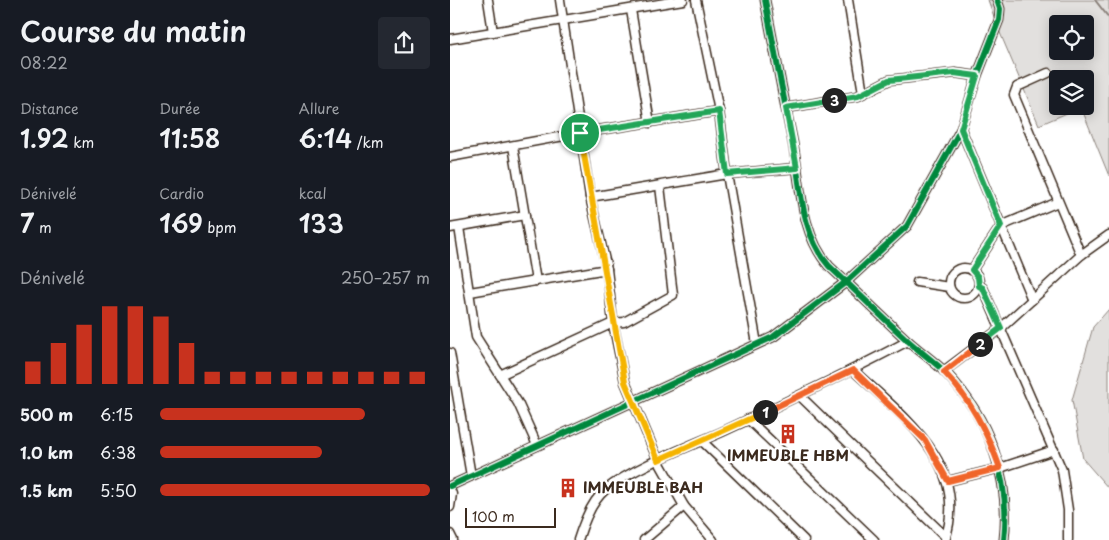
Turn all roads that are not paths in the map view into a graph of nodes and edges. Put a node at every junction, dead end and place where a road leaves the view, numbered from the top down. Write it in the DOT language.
graph roads {
  1 [pos="488,0"];
  2 [pos="560,0"];
  3 [pos="682,0"];
  4 [pos="696,0"];
  5 [pos="765,0"];
  6 [pos="848,0"];
  7 [pos="997,0"];
  8 [pos="631,10"];
  9 [pos="564,20"];
  10 [pos="493,32"];
  11 [pos="450,40"];
  12 [pos="1048,73"];
  13 [pos="977,76"];
  14 [pos="863,93"];
  15 [pos="786,108"];
  16 [pos="719,111"];
  17 [pos="650,123"];
  18 [pos="961,129"];
  19 [pos="580,133"];
  20 [pos="513,146"];
  21 [pos="450,158"];
  22 [pos="797,168"];
  23 [pos="727,174"];
  24 [pos="660,186"];
  25 [pos="590,197"];
  26 [pos="1058,202"];
  27 [pos="525,216"];
  28 [pos="1001,226"];
  29 [pos="459,227"];
  30 [pos="450,228"];
  31 [pos="1109,235"];
  32 [pos="1081,256"];
  33 [pos="607,269"];
  34 [pos="972,270"];
  35 [pos="536,281"];
  36 [pos="846,282"];
  37 [pos="917,282"];
  38 [pos="979,286"];
  39 [pos="949,287"];
  40 [pos="470,292"];
  41 [pos="1032,300"];
  42 [pos="613,323"];
  43 [pos="1001,328"];
  44 [pos="908,341"];
  45 [pos="757,344"];
  46 [pos="450,353"];
  47 [pos="853,370"];
  48 [pos="944,372"];
  49 [pos="500,375"];
  50 [pos="800,396"];
  51 [pos="633,400"];
  52 [pos="748,420"];
  53 [pos="702,441"];
  54 [pos="537,445"];
  55 [pos="1054,450"];
  56 [pos="658,460"];
  57 [pos="1000,468"];
  58 [pos="471,476"];
  59 [pos="948,481"];
  60 [pos="450,487"];
  61 [pos="684,506"];
  62 [pos="450,507"];
  63 [pos="450,534"];
  64 [pos="945,539"];
  65 [pos="453,540"];
  66 [pos="578,540"];
  67 [pos="644,540"];
  68 [pos="713,540"];
  69 [pos="804,540"];
  70 [pos="874,540"];
  71 [pos="1004,540"];
  72 [pos="1068,540"];
  1 -- 10 [label="street"];
  2 -- 9 [label="street"];
  3 -- 8 [label="street"];
  4 -- 16 [label="street"];
  5 -- 15 [label="street"];
  6 -- 14 [label="street"];
  7 -- 13 [label="street"];
  8 -- 9 [label="street"];
  8 -- 17 [label="street"];
  9 -- 10 [label="street"];
  9 -- 19 [label="street"];
  10 -- 11 [label="street"];
  12 -- 26 [label="street"];
  13 -- 14 [label="street"];
  13 -- 18 [label="street"];
  14 -- 15 [label="street"];
  15 -- 22 [label="street"];
  16 -- 17 [label="street"];
  16 -- 23 [label="street"];
  17 -- 19 [label="street"];
  18 -- 28 [label="street"];
  18 -- 36 [label="street"];
  19 -- 20 [label="street"];
  19 -- 25 [label="street"];
  20 -- 21 [label="street"];
  20 -- 27 [label="street"];
  22 -- 23 [label="street"];
  22 -- 36 [label="street"];
  23 -- 24 [label="street"];
  23 -- 45 [label="street"];
  24 -- 25 [label="street"];
  24 -- 42 [label="street"];
  25 -- 33 [label="street"];
  26 -- 28 [label="street"];
  26 -- 32 [label="street"];
  27 -- 29 [label="street"];
  27 -- 35 [label="street"];
  28 -- 34 [label="street"];
  28 -- 41 [label="street"];
  29 -- 30 [label="street"];
  29 -- 40 [label="street"];
  31 -- 32 [label="street"];
  32 -- 41 [label="street"];
  33 -- 35 [label="street"];
  33 -- 42 [label="street"];
  34 -- 38 [label="street"];
  34 -- 39 [label="street"];
  35 -- 40 [label="street"];
  36 -- 44 [label="street"];
  36 -- 45 [label="street"];
  37 -- 39 [label="street"];
  38 -- 39 [label="street"];
  38 -- 43 [label="street"];
  40 -- 49 [label="street"];
  41 -- 43 [label="street"];
  42 -- 49 [label="street"];
  42 -- 51 [label="street"];
  43 -- 48 [label="street"];
  43 -- 55 [label="street"];
  44 -- 47 [label="street"];
  44 -- 48 [label="street"];
  45 -- 51 [label="street"];
  46 -- 58 [label="street"];
  47 -- 50 [label="street"];
  47 -- 59 [label="street"];
  48 -- 57 [label="street"];
  49 -- 54 [label="street"];
  50 -- 52 [label="street"];
  50 -- 64 [label="street"];
  51 -- 54 [label="street"];
  51 -- 56 [label="street"];
  52 -- 53 [label="street"];
  52 -- 70 [label="street"];
  53 -- 56 [label="street"];
  53 -- 69 [label="street"];
  54 -- 58 [label="street"];
  55 -- 57 [label="street"];
  55 -- 72 [label="street"];
  56 -- 61 [label="street"];
  56 -- 66 [label="street"];
  57 -- 59 [label="street"];
  57 -- 71 [label="street"];
  58 -- 60 [label="street"];
  59 -- 64 [label="street"];
  60 -- 62 [label="street"];
  61 -- 67 [label="street"];
  61 -- 68 [label="street"];
  63 -- 65 [label="street"];
}
